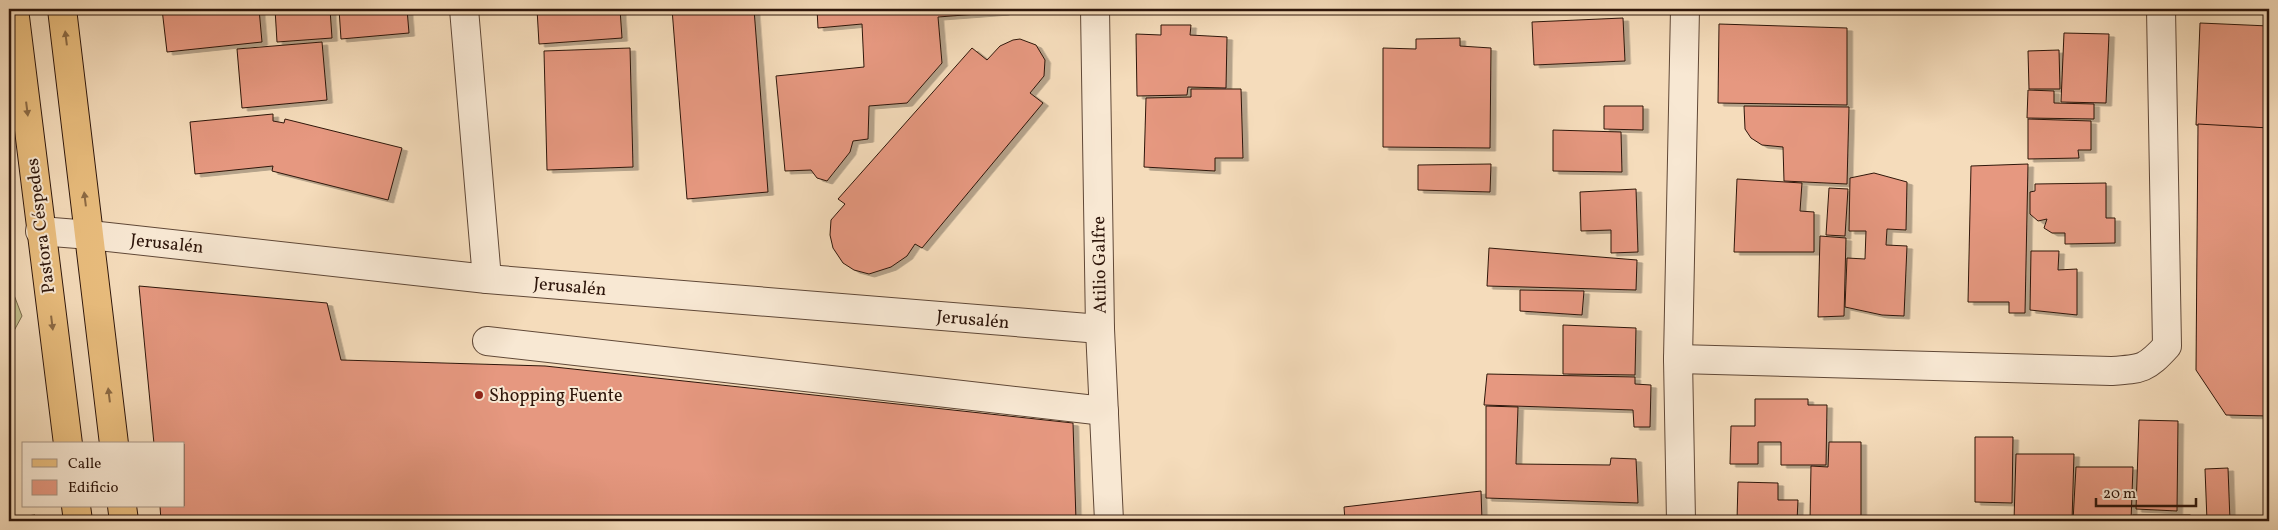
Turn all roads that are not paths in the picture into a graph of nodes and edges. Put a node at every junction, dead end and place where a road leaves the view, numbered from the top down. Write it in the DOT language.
graph roads {
  1 [pos="14,9"];
  2 [pos="62,9"];
  3 [pos="464,9"];
  4 [pos="1095,9"];
  5 [pos="1685,9"];
  6 [pos="2161,9"];
  7 [pos="40,231"];
  8 [pos="90,235"];
  9 [pos="487,279"];
  10 [pos="1100,330"];
  11 [pos="487,341"];
  12 [pos="1678,359"];
  13 [pos="1104,411"];
  14 [pos="68,442"];
  15 [pos="114,442"];
  16 [pos="76,508"];
  17 [pos="122,508"];
  18 [pos="78,521"];
  19 [pos="124,521"];
  20 [pos="1109,521"];
  21 [pos="1681,521"];
  1 -- 7 [label="main road, Pastora Céspedes, one-way"];
  8 -- 2 [label="main road, one-way"];
  3 -- 9 [label="street"];
  4 -- 10 [label="street, Atilio Galfre"];
  5 -- 12 [label="street"];
  6 -- 12 [label="street"];
  7 -- 8 [label="street, Jerusalén"];
  7 -- 14 [label="main road, Pastora Céspedes, one-way"];
  8 -- 9 [label="street, Jerusalén"];
  15 -- 8 [label="main road, one-way"];
  9 -- 10 [label="street, Jerusalén"];
  10 -- 13 [label="street, Atilio Galfre"];
  11 -- 13 [label="street"];
  12 -- 21 [label="street"];
  13 -- 20 [label="street, Atilio Galfre"];
  16 -- 18 [label="main road"];
  17 -- 19 [label="main road"];
}
